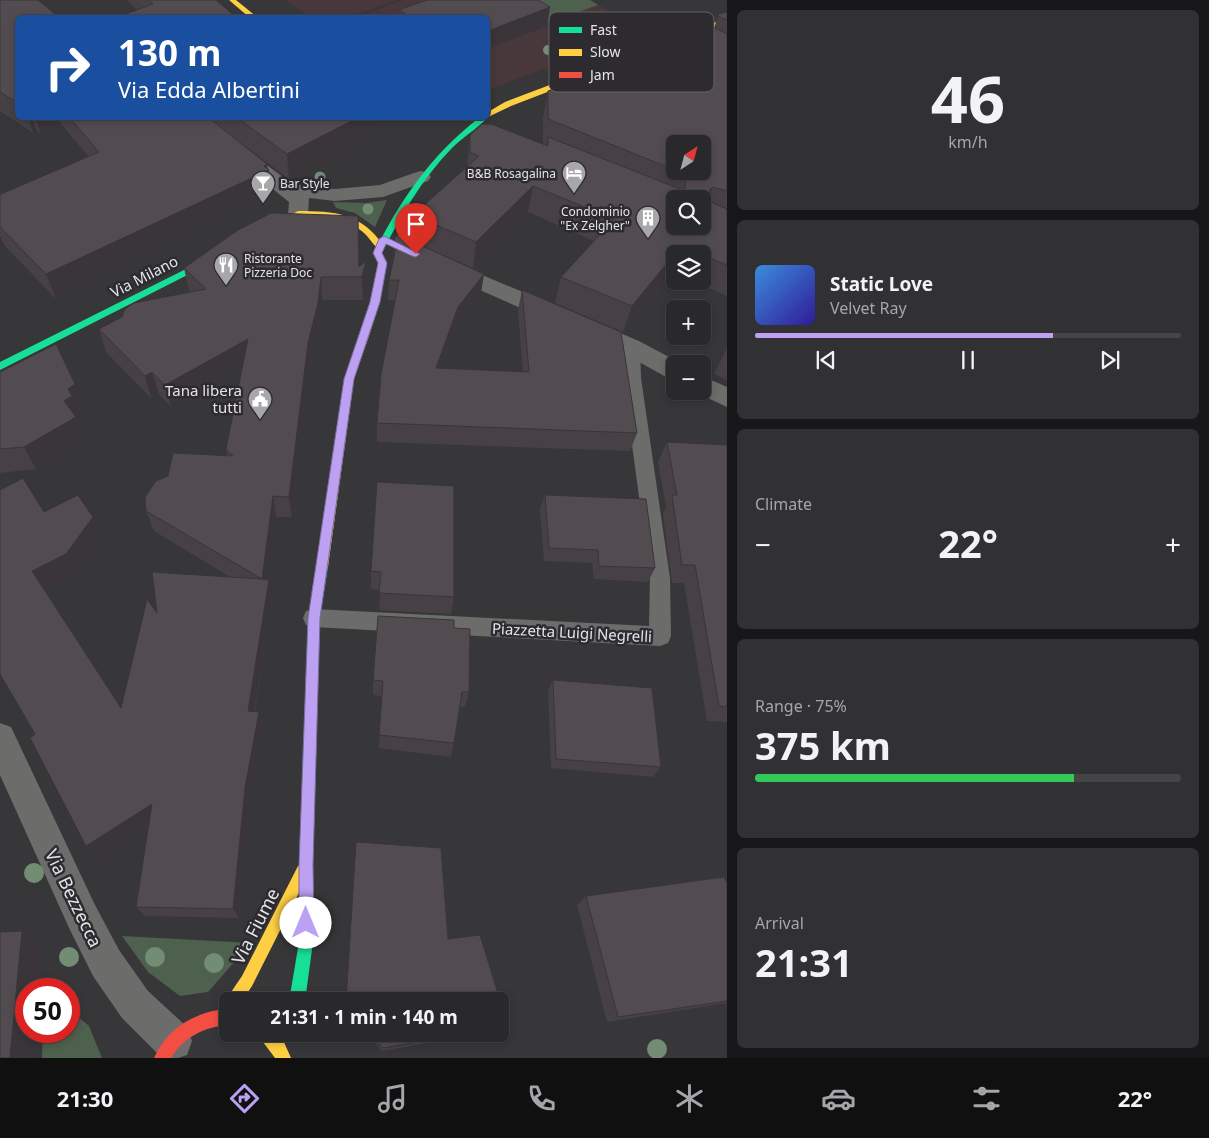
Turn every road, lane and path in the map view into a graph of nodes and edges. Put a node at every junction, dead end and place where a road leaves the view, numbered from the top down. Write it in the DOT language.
graph roads {
  1 [pos="232,0"];
  2 [pos="250,15"];
  3 [pos="726,20"];
  4 [pos="714,24"];
  5 [pos="549,88"];
  6 [pos="490,117"];
  7 [pos="197,120"];
  8 [pos="457,120"];
  9 [pos="483,122"];
  10 [pos="421,177"];
  11 [pos="284,189"];
  12 [pos="298,214"];
  13 [pos="254,238"];
  14 [pos="388,244"];
  15 [pos="230,250"];
  16 [pos="432,261"];
  17 [pos="631,347"];
  18 [pos="0,366"];
  19 [pos="666,366"];
  20 [pos="711,390"];
  21 [pos="726,398"];
  22 [pos="314,618"];
  23 [pos="0,738"];
  24 [pos="306,865"];
  25 [pos="239,992"];
  26 [pos="298,992"];
  27 [pos="219,1017"];
  28 [pos="273,1042"];
  29 [pos="286,1042"];
  30 [pos="167,1050"];
  31 [pos="282,1056"];
  1 -- 2 [label="main road"];
  3 -- 4 [label="main road"];
  5 -- 6 [label="main road"];
  7 -- 11 [label="street"];
  8 -- 9 [label="main road"];
  9 -- 10 [label="main road"];
  10 -- 11 [label="street"];
  10 -- 14 [label="main road"];
  11 -- 12 [label="street"];
  12 -- 13 [label="main road"];
  12 -- 14 [label="main road"];
  14 -- 22 [label="main road, Via Fiume"];
  15 -- 18 [label="main road, Via Milano"];
  16 -- 17 [label="street"];
  17 -- 19 [label="street"];
  17 -- 22 [label="lane, Piazzetta Luigi Negrelli"];
  20 -- 21 [label="street"];
  22 -- 24 [label="main road, Via Fiume"];
  23 -- 30 [label="street, Via Bezzecca"];
  24 -- 25 [label="main road, Via Fiume"];
  24 -- 26 [label="main road, Via Fiume"];
  27 -- 30 [label="main road"];
  28 -- 31 [label="main road"];
  29 -- 31 [label="main road"];
}
